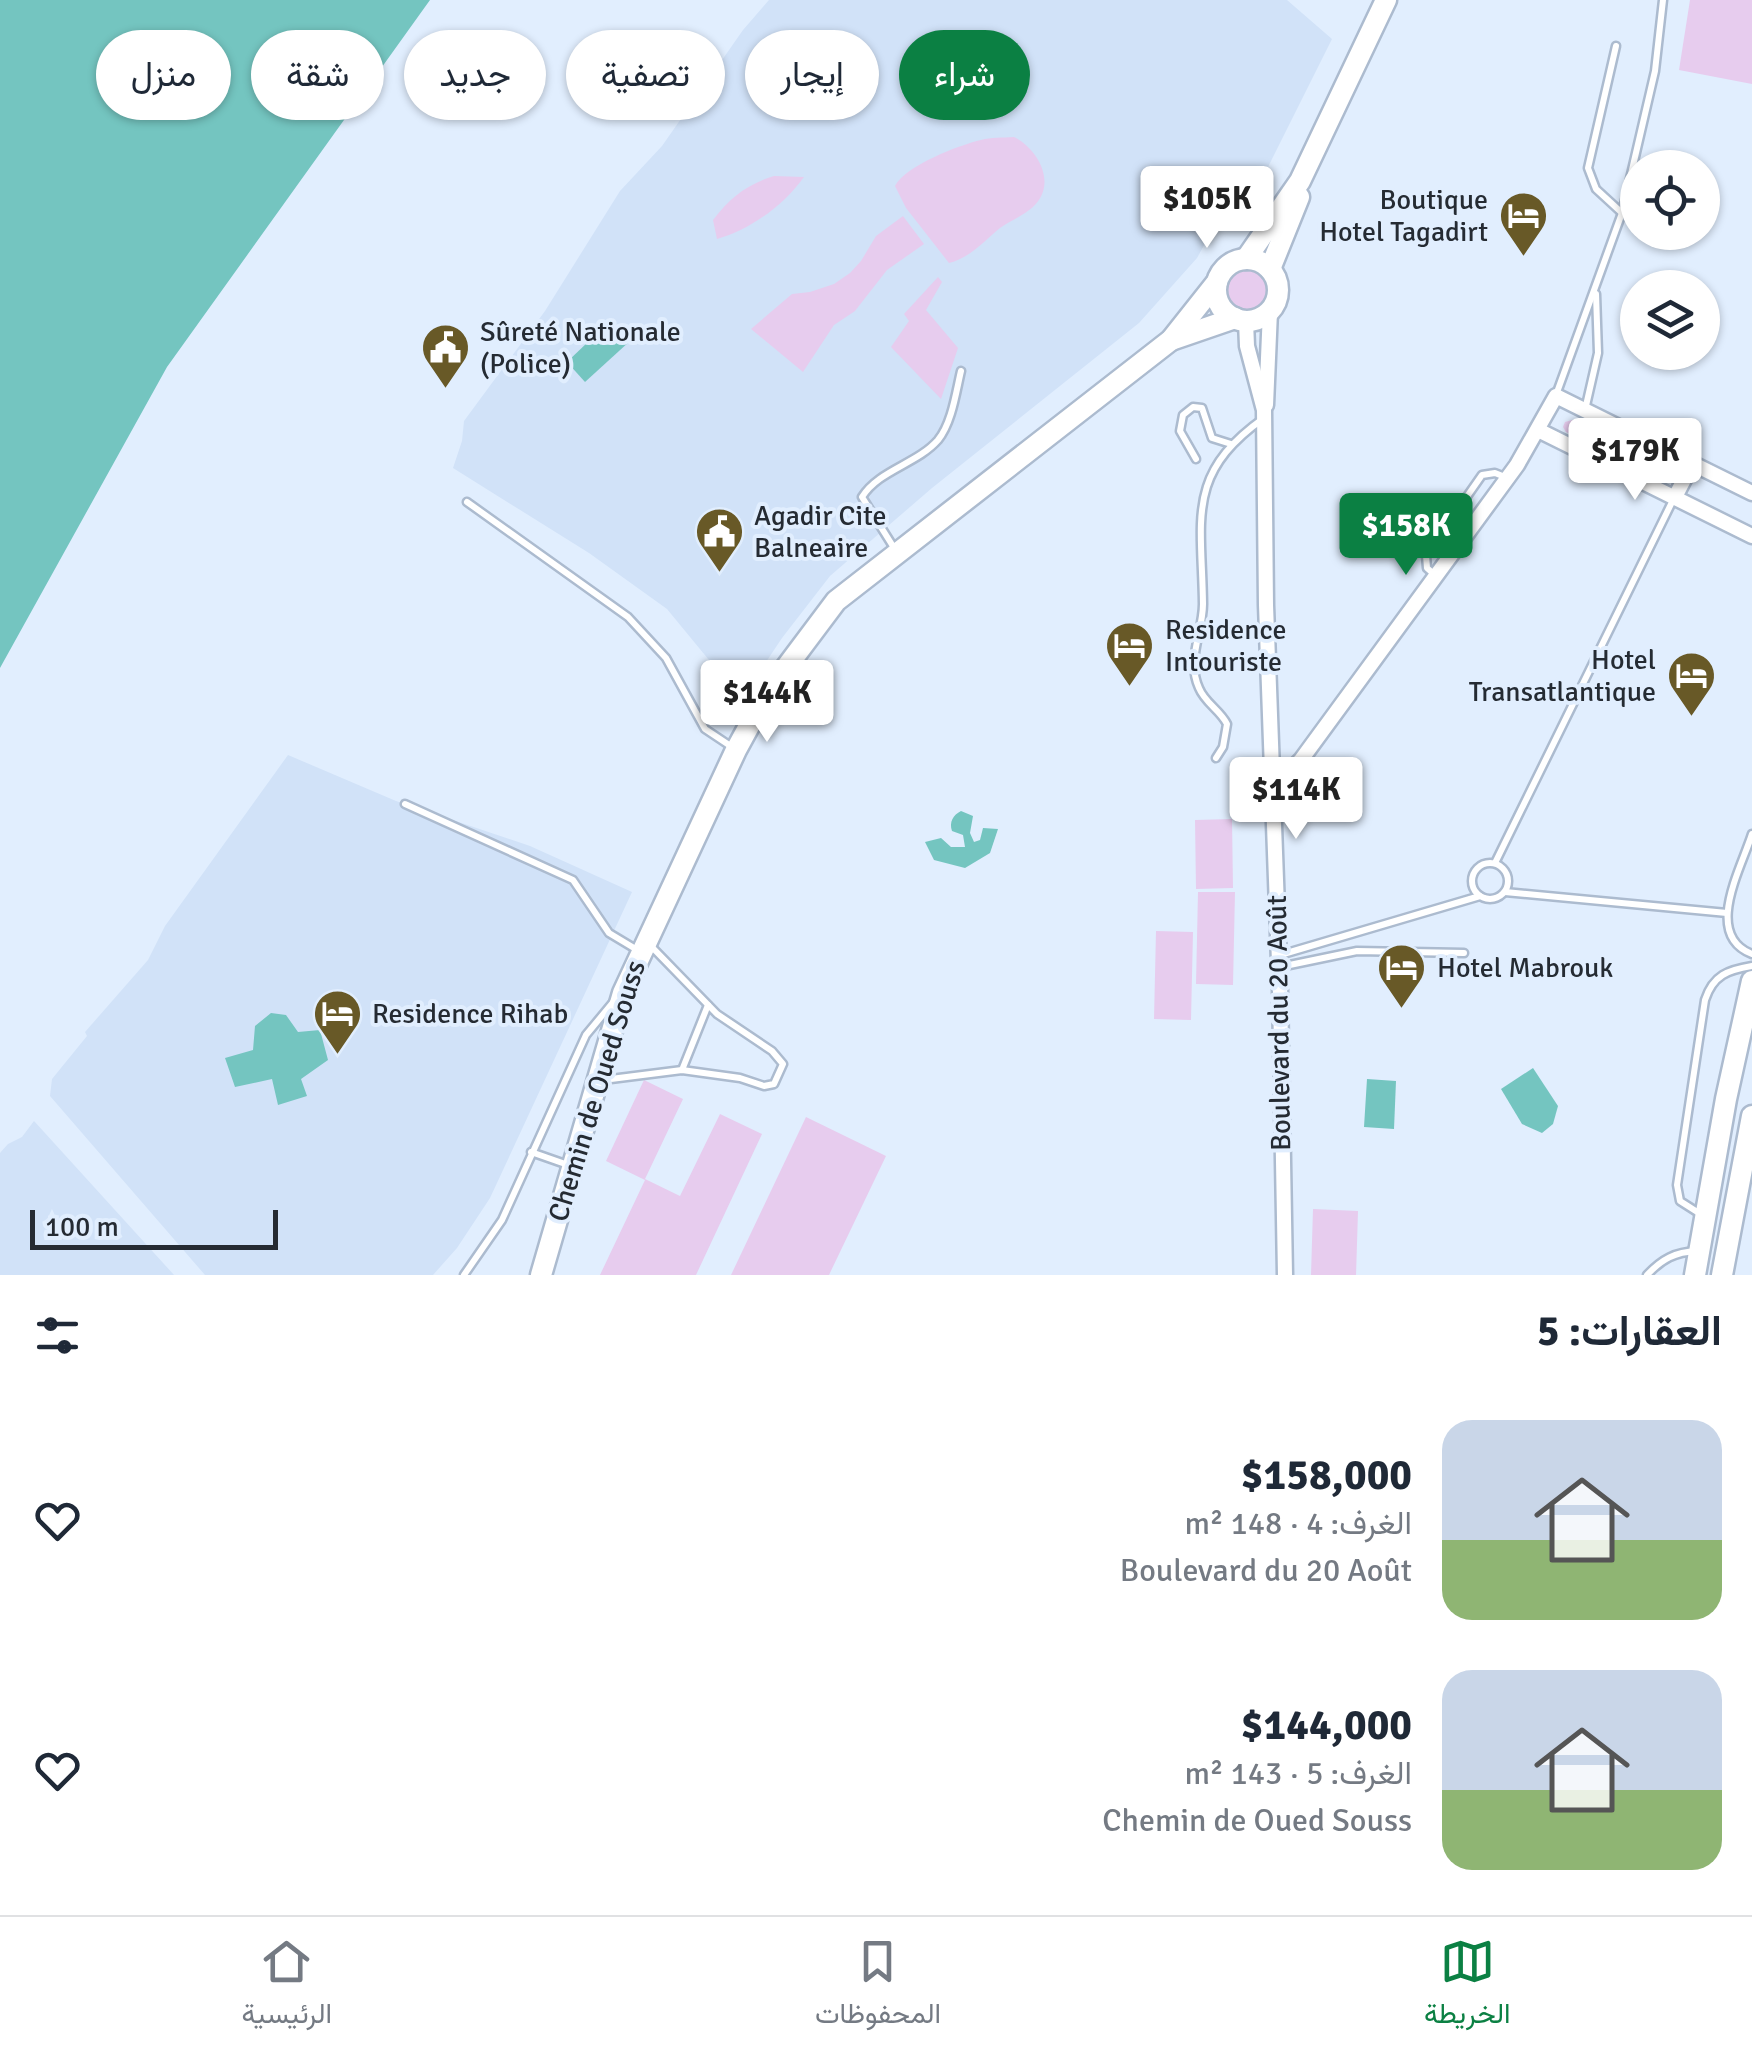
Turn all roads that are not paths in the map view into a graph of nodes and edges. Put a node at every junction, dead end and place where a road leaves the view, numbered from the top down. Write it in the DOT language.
graph roads {
  1 [pos="1386,0"];
  2 [pos="1664,0"];
  3 [pos="1616,46"];
  4 [pos="1637,150"];
  5 [pos="1300,181"];
  6 [pos="1620,211"];
  7 [pos="1620,219"];
  8 [pos="1246,259"];
  9 [pos="1270,269"];
  10 [pos="1217,282"];
  11 [pos="1596,289"];
  12 [pos="1270,311"];
  13 [pos="1241,319"];
  14 [pos="1171,340"];
  15 [pos="961,371"];
  16 [pos="1556,396"];
  17 [pos="1585,412"];
  18 [pos="1264,414"];
  19 [pos="1538,430"];
  20 [pos="1231,444"];
  21 [pos="1196,459"];
  22 [pos="1692,464"];
  23 [pos="1506,477"];
  24 [pos="1752,493"];
  25 [pos="1675,497"];
  26 [pos="468,502"];
  27 [pos="1752,536"];
  28 [pos="896,552"];
  29 [pos="1435,575"];
  30 [pos="736,750"];
  31 [pos="1216,758"];
  32 [pos="1271,781"];
  33 [pos="405,804"];
  34 [pos="1752,834"];
  35 [pos="1495,864"];
  36 [pos="1505,892"];
  37 [pos="1480,896"];
  38 [pos="1727,913"];
  39 [pos="643,946"];
  40 [pos="1464,953"];
  41 [pos="1752,954"];
  42 [pos="1279,961"];
  43 [pos="1752,966"];
  44 [pos="1752,981"];
  45 [pos="623,993"];
  46 [pos="708,1004"];
  47 [pos="682,1070"];
  48 [pos="597,1082"];
  49 [pos="1752,1116"];
  50 [pos="531,1152"];
  51 [pos="572,1167"];
  52 [pos="1705,1216"];
  53 [pos="1698,1251"];
  54 [pos="464,1275"];
  55 [pos="540,1275"];
  56 [pos="1285,1275"];
  57 [pos="1647,1275"];
  58 [pos="1694,1275"];
  59 [pos="1722,1275"];
  1 -- 5 [label="street"];
  2 -- 4 [label="lane"];
  3 -- 6 [label="lane"];
  5 -- 8 [label="street"];
  5 -- 9 [label="street"];
  7 -- 11 [label="lane"];
  8 -- 9 [label="street"];
  8 -- 10 [label="street"];
  9 -- 12 [label="street"];
  10 -- 13 [label="street"];
  10 -- 14 [label="street, Chemin de Oued Souss"];
  11 -- 16 [label="lane"];
  11 -- 17 [label="lane"];
  12 -- 13 [label="street"];
  12 -- 18 [label="street, Boulevard du 20 Août"];
  13 -- 14 [label="street, Chemin de Oued Souss"];
  13 -- 18 [label="street, Boulevard du 20 Août"];
  14 -- 28 [label="street, Chemin de Oued Souss"];
  15 -- 28 [label="lane"];
  16 -- 17 [label="street"];
  16 -- 19 [label="street"];
  17 -- 22 [label="street"];
  18 -- 20 [label="lane"];
  18 -- 32 [label="street, Boulevard du 20 Août"];
  19 -- 23 [label="street"];
  19 -- 25 [label="street"];
  20 -- 21 [label="lane"];
  20 -- 31 [label="lane"];
  22 -- 24 [label="street"];
  22 -- 25 [label="street"];
  23 -- 29 [label="street"];
  23 -- 29 [label="lane"];
  25 -- 27 [label="street"];
  25 -- 35 [label="lane"];
  26 -- 30 [label="lane"];
  28 -- 30 [label="street, Chemin de Oued Souss"];
  29 -- 32 [label="street"];
  30 -- 39 [label="street, Chemin de Oued Souss"];
  32 -- 42 [label="street, Boulevard du 20 Août"];
  33 -- 39 [label="lane"];
  34 -- 38 [label="lane"];
  35 -- 36 [label="lane"];
  35 -- 37 [label="lane"];
  36 -- 37 [label="lane"];
  36 -- 38 [label="lane"];
  37 -- 42 [label="lane"];
  38 -- 41 [label="lane"];
  39 -- 45 [label="street, Chemin de Oued Souss"];
  39 -- 46 [label="lane"];
  40 -- 42 [label="lane"];
  42 -- 56 [label="street, Boulevard du 20 Août"];
  43 -- 52 [label="lane"];
  44 -- 52 [label="street"];
  45 -- 48 [label="street, Chemin de Oued Souss"];
  45 -- 50 [label="lane"];
  46 -- 47 [label="lane"];
  46 -- 47 [label="lane"];
  47 -- 48 [label="lane"];
  48 -- 51 [label="street, Chemin de Oued Souss"];
  49 -- 59 [label="street"];
  50 -- 51 [label="lane"];
  50 -- 54 [label="lane"];
  51 -- 55 [label="street, Chemin de Oued Souss"];
  52 -- 53 [label="street"];
  53 -- 57 [label="lane"];
  53 -- 58 [label="street"];
}
